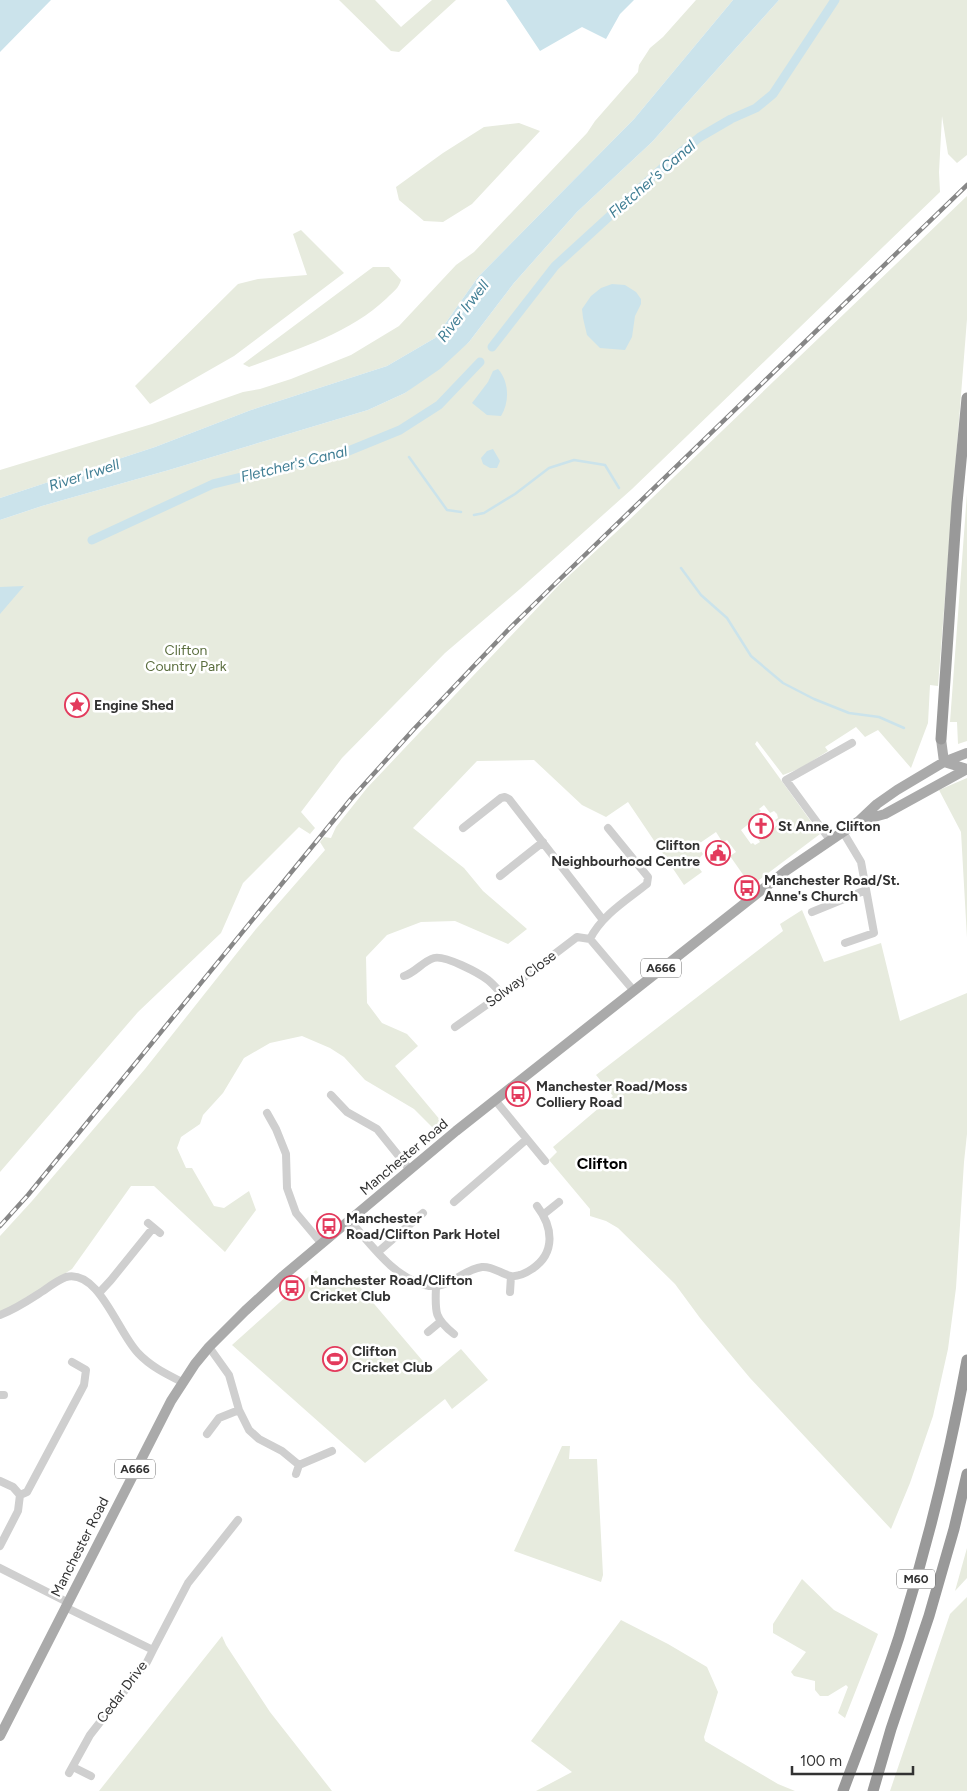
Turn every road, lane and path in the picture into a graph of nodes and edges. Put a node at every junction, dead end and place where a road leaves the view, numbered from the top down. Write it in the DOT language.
graph roads {
  1 [pos="967,398"];
  2 [pos="942,739"];
  3 [pos="852,743"];
  4 [pos="967,753"];
  5 [pos="944,762"];
  6 [pos="967,769"];
  7 [pos="859,821"];
  8 [pos="463,828"];
  9 [pos="608,828"];
  10 [pos="843,832"];
  11 [pos="830,840"];
  12 [pos="542,842"];
  13 [pos="500,876"];
  14 [pos="866,890"];
  15 [pos="812,912"];
  16 [pos="603,920"];
  17 [pos="590,939"];
  18 [pos="845,943"];
  19 [pos="404,976"];
  20 [pos="634,991"];
  21 [pos="502,994"];
  22 [pos="455,1027"];
  23 [pos="331,1095"];
  24 [pos="495,1100"];
  25 [pos="267,1113"];
  26 [pos="527,1139"];
  27 [pos="546,1161"];
  28 [pos="410,1170"];
  29 [pos="454,1202"];
  30 [pos="559,1202"];
  31 [pos="537,1206"];
  32 [pos="423,1213"];
  33 [pos="544,1214"];
  34 [pos="350,1221"];
  35 [pos="154,1228"];
  36 [pos="322,1244"];
  37 [pos="378,1252"];
  38 [pos="511,1276"];
  39 [pos="436,1287"];
  40 [pos="510,1292"];
  41 [pos="99,1293"];
  42 [pos="0,1315"];
  43 [pos="440,1322"];
  44 [pos="428,1332"];
  45 [pos="454,1334"];
  46 [pos="209,1347"];
  47 [pos="967,1360"];
  48 [pos="72,1362"];
  49 [pos="182,1382"];
  50 [pos="239,1410"];
  51 [pos="206,1434"];
  52 [pos="332,1451"];
  53 [pos="299,1465"];
  54 [pos="296,1474"];
  55 [pos="967,1474"];
  56 [pos="0,1481"];
  57 [pos="20,1495"];
  58 [pos="238,1520"];
  59 [pos="0,1546"];
  60 [pos="0,1568"];
  61 [pos="66,1604"];
  62 [pos="153,1650"];
  63 [pos="891,1729"];
  64 [pos="0,1736"];
  65 [pos="91,1776"];
  66 [pos="843,1791"];
  67 [pos="864,1791"];
  68 [pos="873,1791"];
  1 -- 2 [label="highway"];
  2 -- 5 [label="main road"];
  3 -- 11 [label="street"];
  4 -- 5 [label="main road, Manchester Road / A666"];
  5 -- 6 [label="main road"];
  5 -- 7 [label="main road, Manchester Road / A666"];
  6 -- 7 [label="main road, Manchester Road / A666"];
  7 -- 10 [label="main road, Manchester Road / A666"];
  8 -- 12 [label="street"];
  9 -- 16 [label="street"];
  10 -- 11 [label="main road, Manchester Road / A666"];
  10 -- 14 [label="street"];
  11 -- 20 [label="main road, Manchester Road / A666"];
  12 -- 13 [label="street"];
  12 -- 16 [label="street"];
  14 -- 15 [label="street"];
  14 -- 18 [label="street"];
  16 -- 17 [label="street"];
  17 -- 20 [label="street"];
  17 -- 21 [label="street, Solway Close"];
  19 -- 21 [label="street"];
  20 -- 24 [label="main road, Manchester Road / A666"];
  21 -- 22 [label="street, Solway Close"];
  23 -- 28 [label="street"];
  24 -- 26 [label="street"];
  24 -- 28 [label="main road, Manchester Road / A666"];
  25 -- 36 [label="street"];
  26 -- 27 [label="street"];
  26 -- 29 [label="street"];
  28 -- 34 [label="main road, Manchester Road / A666"];
  30 -- 33 [label="street"];
  31 -- 33 [label="street"];
  32 -- 37 [label="street"];
  33 -- 38 [label="street"];
  34 -- 36 [label="main road, Manchester Road / A666"];
  34 -- 37 [label="street"];
  35 -- 41 [label="street"];
  36 -- 46 [label="main road, Manchester Road / A666"];
  37 -- 39 [label="street"];
  38 -- 39 [label="street"];
  38 -- 40 [label="street"];
  39 -- 43 [label="street"];
  41 -- 42 [label="street"];
  41 -- 49 [label="street"];
  43 -- 44 [label="street"];
  43 -- 45 [label="street"];
  46 -- 49 [label="main road, Manchester Road / A666"];
  46 -- 50 [label="street"];
  47 -- 66 [label="highway, M60"];
  48 -- 57 [label="street"];
  49 -- 61 [label="main road, Manchester Road / A666"];
  50 -- 51 [label="street"];
  50 -- 53 [label="street"];
  52 -- 53 [label="street"];
  53 -- 54 [label="street"];
  55 -- 63 [label="highway, M60"];
  56 -- 57 [label="street"];
  57 -- 59 [label="street"];
  58 -- 62 [label="street"];
  60 -- 61 [label="street, Cedar Drive"];
  61 -- 62 [label="street, Cedar Drive"];
  61 -- 64 [label="main road, Manchester Road / A666"];
  62 -- 65 [label="street, Cedar Drive"];
  63 -- 67 [label="highway, M60"];
  63 -- 68 [label="highway, M60"];
}
